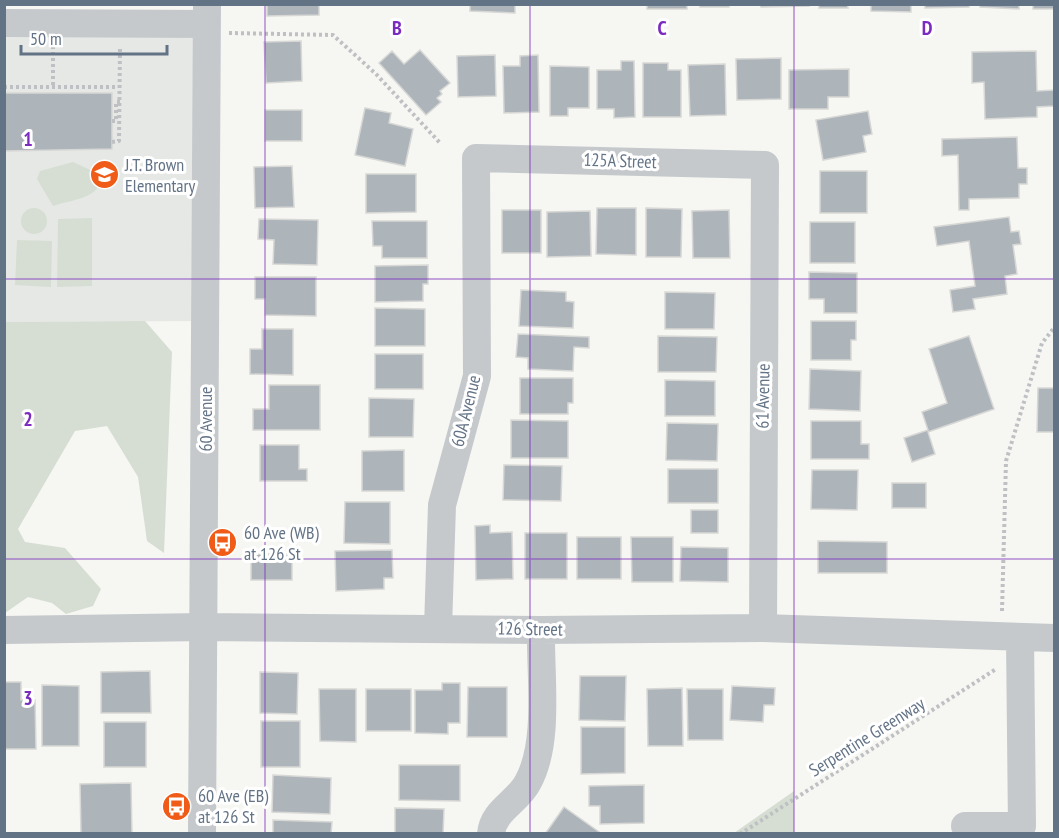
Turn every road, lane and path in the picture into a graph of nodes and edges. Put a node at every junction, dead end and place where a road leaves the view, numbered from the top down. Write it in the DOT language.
graph roads {
  1 [pos="214,20"];
  2 [pos="4,23"];
  3 [pos="53,39"];
  4 [pos="120,40"];
  5 [pos="4,87"];
  6 [pos="53,87"];
  7 [pos="118,87"];
  8 [pos="120,102"];
  9 [pos="112,121"];
  10 [pos="112,142"];
  11 [pos="441,144"];
  12 [pos="476,158"];
  13 [pos="765,165"];
  14 [pos="1054,328"];
  15 [pos="1002,611"];
  16 [pos="204,627"];
  17 [pos="438,628"];
  18 [pos="763,628"];
  19 [pos="4,630"];
  20 [pos="541,630"];
  21 [pos="1020,637"];
  22 [pos="1054,638"];
  23 [pos="999,665"];
  24 [pos="965,826"];
  25 [pos="202,834"];
  26 [pos="491,834"];
  27 [pos="740,834"];
  1 -- 2 [label="street"];
  1 -- 11 [label="path"];
  1 -- 16 [label="street, 60 Avenue"];
  3 -- 6 [label="path"];
  4 -- 7 [label="path"];
  5 -- 6 [label="path"];
  6 -- 7 [label="path"];
  7 -- 8 [label="path"];
  8 -- 9 [label="path"];
  8 -- 10 [label="path"];
  12 -- 13 [label="street, 125A Street"];
  12 -- 17 [label="street, 60A Avenue"];
  13 -- 18 [label="street, 61 Avenue"];
  14 -- 15 [label="path"];
  16 -- 17 [label="street, 126 Street"];
  16 -- 19 [label="street, 126 Street"];
  16 -- 25 [label="street, 60 Avenue"];
  17 -- 20 [label="street, 126 Street"];
  18 -- 20 [label="street, 126 Street"];
  18 -- 21 [label="street, 126 Street"];
  20 -- 26 [label="street"];
  21 -- 22 [label="street, 126 Street"];
  21 -- 24 [label="street"];
  23 -- 27 [label="path, Serpentine Greenway"];
}
